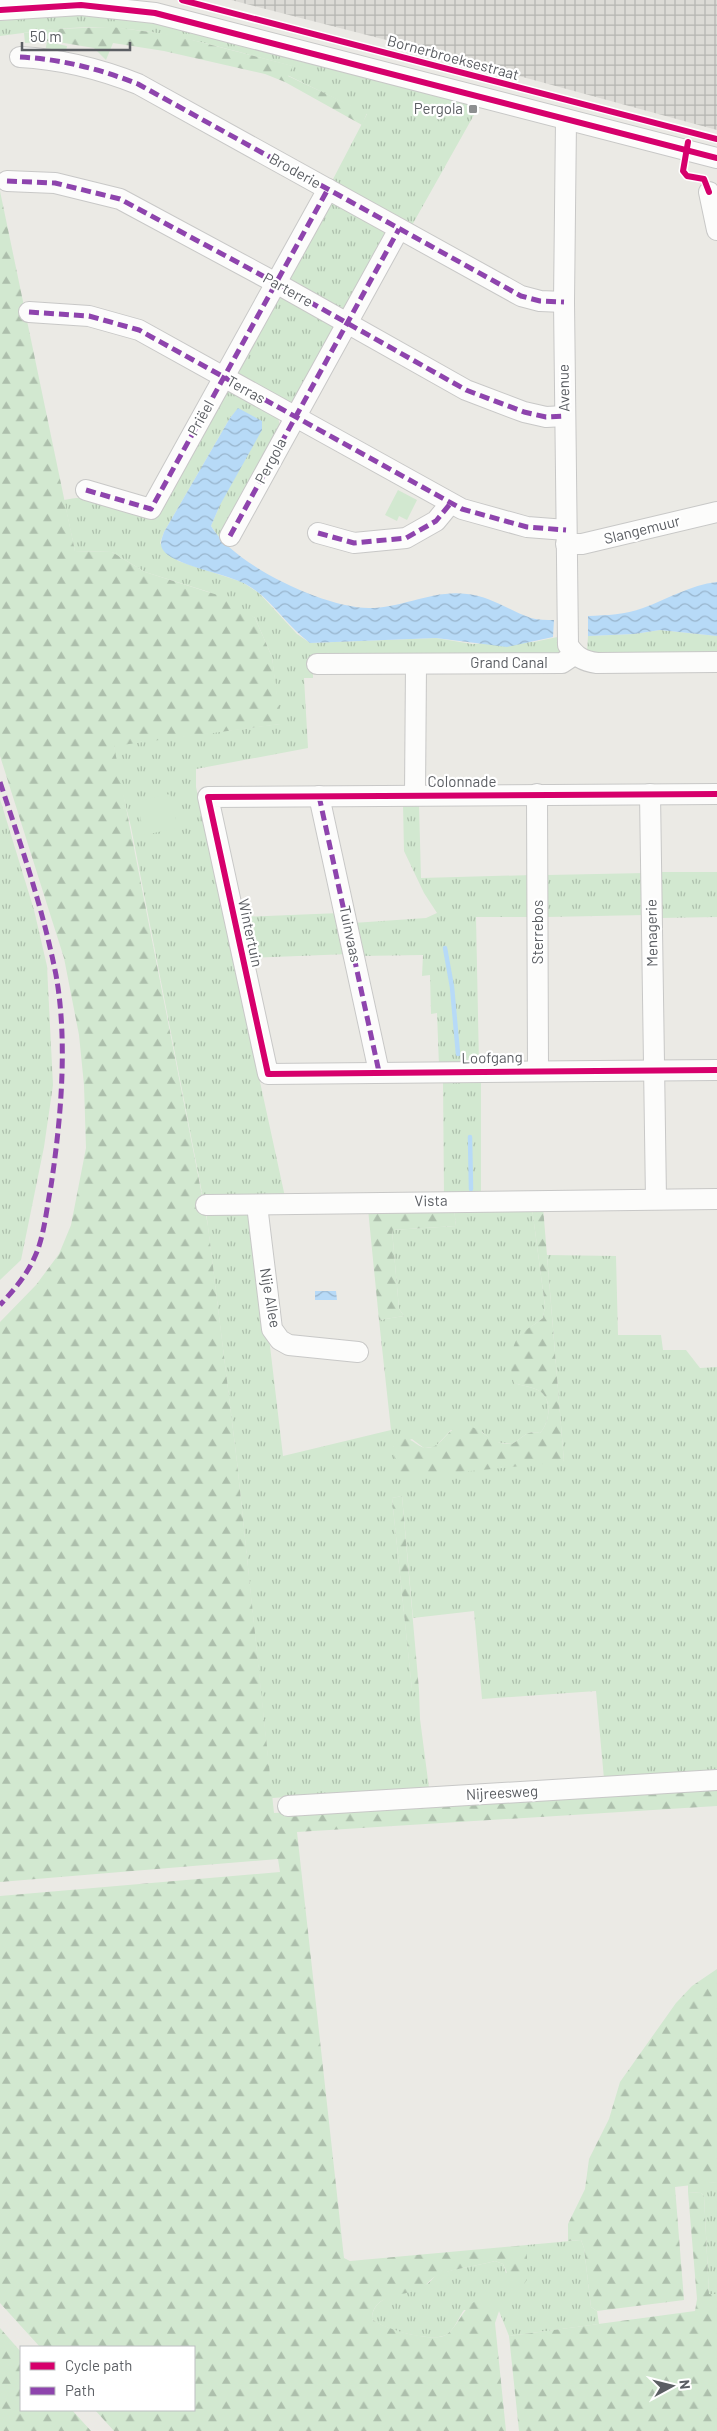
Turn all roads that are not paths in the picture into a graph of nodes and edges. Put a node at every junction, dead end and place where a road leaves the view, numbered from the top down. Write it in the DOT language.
graph roads {
  1 [pos="0,10"];
  2 [pos="20,57"];
  3 [pos="566,120"];
  4 [pos="717,158"];
  5 [pos="6,181"];
  6 [pos="328,189"];
  7 [pos="709,192"];
  8 [pos="399,229"];
  9 [pos="717,230"];
  10 [pos="276,283"];
  11 [pos="564,302"];
  12 [pos="29,312"];
  13 [pos="347,323"];
  14 [pos="224,378"];
  15 [pos="565,416"];
  16 [pos="295,417"];
  17 [pos="86,490"];
  18 [pos="450,504"];
  19 [pos="717,512"];
  20 [pos="318,533"];
  21 [pos="230,536"];
  22 [pos="566,537"];
  23 [pos="574,655"];
  24 [pos="717,662"];
  25 [pos="317,664"];
  26 [pos="416,664"];
  27 [pos="537,794"];
  28 [pos="650,794"];
  29 [pos="717,794"];
  30 [pos="415,795"];
  31 [pos="319,796"];
  32 [pos="208,797"];
  33 [pos="538,1070"];
  34 [pos="717,1070"];
  35 [pos="379,1072"];
  36 [pos="655,1072"];
  37 [pos="268,1074"];
  38 [pos="656,1199"];
  39 [pos="717,1199"];
  40 [pos="206,1205"];
  41 [pos="257,1205"];
  42 [pos="358,1352"];
  43 [pos="717,1780"];
  44 [pos="288,1806"];
  1 -- 3 [label="street, Bornerbroeksestraat"];
  2 -- 6 [label="street, Broderie"];
  3 -- 4 [label="street, Bornerbroeksestraat"];
  3 -- 11 [label="street, Avenue"];
  5 -- 10 [label="street, Parterre"];
  6 -- 8 [label="street, Broderie"];
  6 -- 10 [label="street, Priëel"];
  7 -- 9 [label="street"];
  8 -- 11 [label="street, Broderie"];
  8 -- 13 [label="street, Pergola"];
  10 -- 13 [label="street, Parterre"];
  10 -- 14 [label="street, Priëel"];
  11 -- 15 [label="street, Avenue"];
  12 -- 14 [label="street, Terras"];
  13 -- 15 [label="street, Parterre"];
  13 -- 16 [label="street, Pergola"];
  14 -- 16 [label="street, Terras"];
  14 -- 17 [label="street, Priëel"];
  15 -- 22 [label="street, Avenue"];
  16 -- 18 [label="street, Terras"];
  16 -- 21 [label="street, Pergola"];
  18 -- 20 [label="street"];
  18 -- 22 [label="street, Terras"];
  19 -- 22 [label="street, Slangemuur"];
  22 -- 23 [label="street, Avenue"];
  23 -- 24 [label="street"];
  23 -- 26 [label="street, Grand Canal"];
  25 -- 26 [label="street, Grand Canal"];
  26 -- 30 [label="street"];
  27 -- 28 [label="street, Colonnade"];
  27 -- 30 [label="street, Colonnade"];
  27 -- 33 [label="street, Sterrebos"];
  28 -- 29 [label="street, Colonnade"];
  28 -- 36 [label="street, Menagerie"];
  30 -- 31 [label="street, Colonnade"];
  31 -- 32 [label="street, Colonnade"];
  31 -- 35 [label="street, Tuinvaas"];
  32 -- 37 [label="street, Wintertuin"];
  33 -- 35 [label="street, Loofgang"];
  33 -- 36 [label="street, Loofgang"];
  34 -- 36 [label="street, Loofgang"];
  35 -- 37 [label="street, Loofgang"];
  36 -- 38 [label="street"];
  38 -- 39 [label="street, Vista"];
  38 -- 41 [label="street, Vista"];
  40 -- 41 [label="street, Vista"];
  41 -- 42 [label="street, Nije Allee"];
  43 -- 44 [label="street, Nijreesweg"];
}
